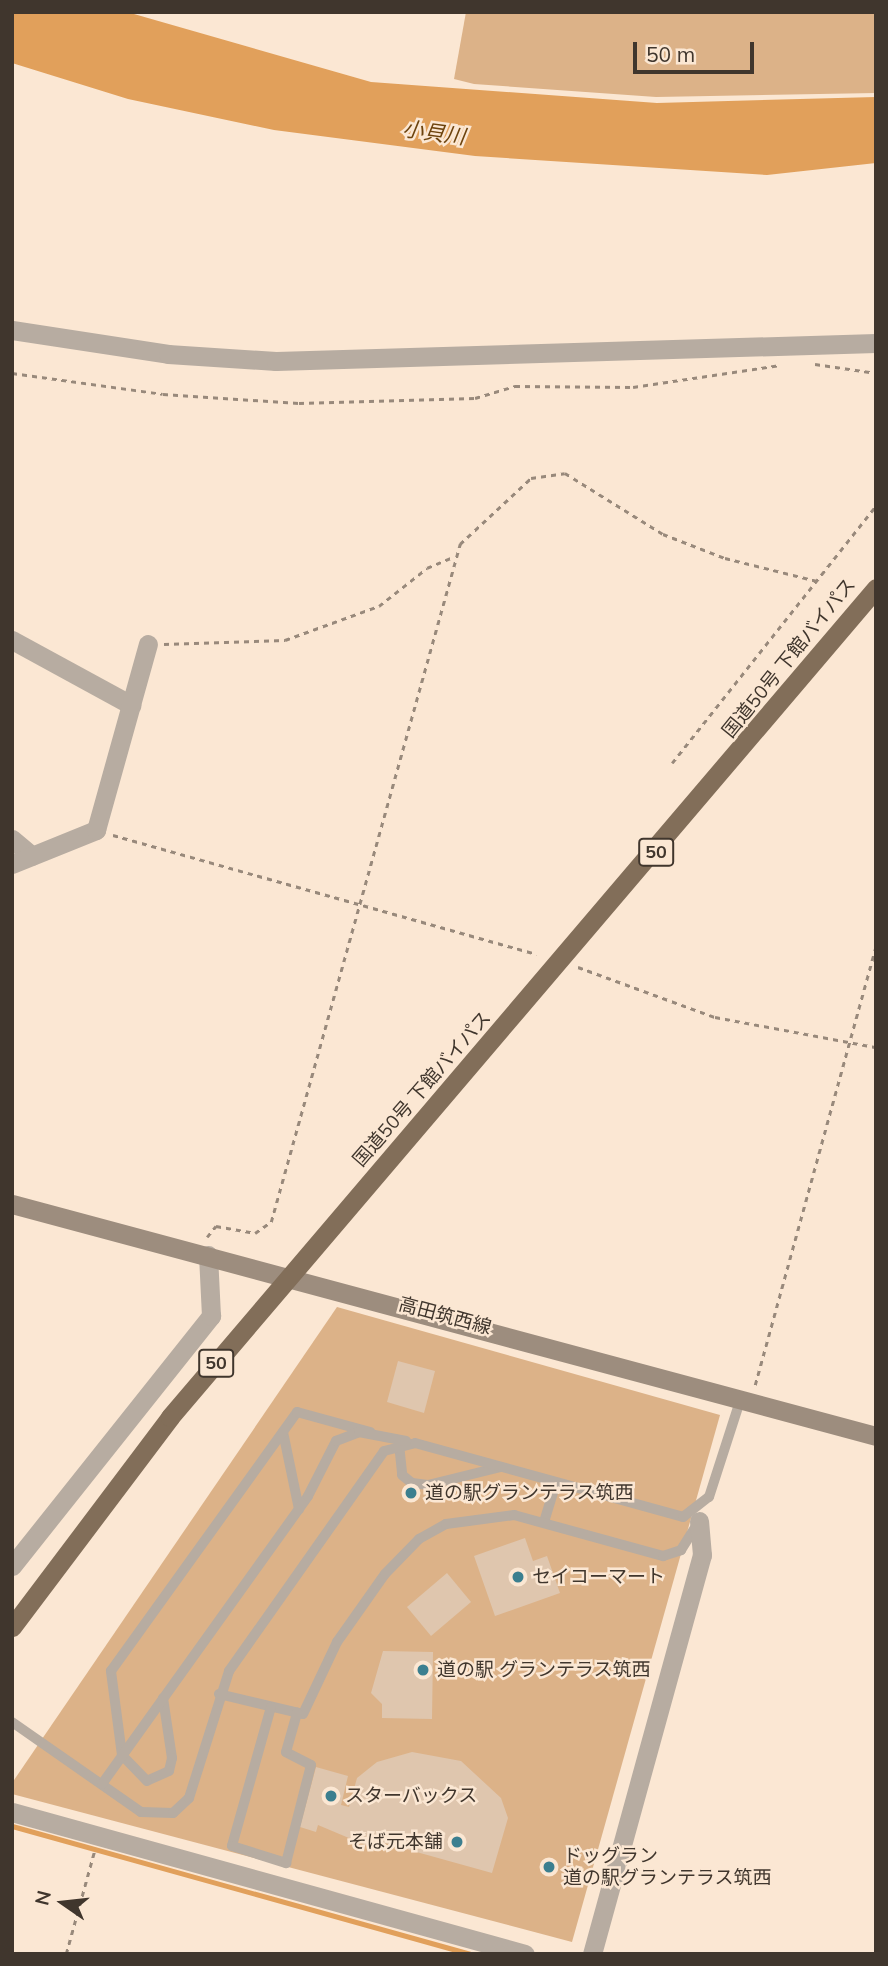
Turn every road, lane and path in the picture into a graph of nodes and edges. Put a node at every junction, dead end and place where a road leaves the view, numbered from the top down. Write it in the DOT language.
graph roads {
  1 [pos="12,330"];
  2 [pos="876,343"];
  3 [pos="794,363"];
  4 [pos="808,363"];
  5 [pos="12,373"];
  6 [pos="876,373"];
  7 [pos="876,506"];
  8 [pos="453,557"];
  9 [pos="821,582"];
  10 [pos="876,588"];
  11 [pos="12,640"];
  12 [pos="148,644"];
  13 [pos="131,705"];
  14 [pos="672,763"];
  15 [pos="96,830"];
  16 [pos="12,839"];
  17 [pos="32,856"];
  18 [pos="12,864"];
  19 [pos="358,904"];
  20 [pos="876,946"];
  21 [pos="537,954"];
  22 [pos="578,967"];
  23 [pos="849,1040"];
  24 [pos="876,1047"];
  25 [pos="12,1204"];
  26 [pos="205,1254"];
  27 [pos="290,1276"];
  28 [pos="746,1398"];
  29 [pos="283,1432"];
  30 [pos="370,1432"];
  31 [pos="876,1436"];
  32 [pos="415,1443"];
  33 [pos="398,1444"];
  34 [pos="501,1467"];
  35 [pos="556,1483"];
  36 [pos="709,1497"];
  37 [pos="299,1509"];
  38 [pos="699,1521"];
  39 [pos="544,1522"];
  40 [pos="12,1566"];
  41 [pos="12,1628"];
  42 [pos="219,1693"];
  43 [pos="163,1698"];
  44 [pos="271,1707"];
  45 [pos="297,1713"];
  46 [pos="12,1722"];
  47 [pos="122,1755"];
  48 [pos="102,1784"];
  49 [pos="12,1812"];
  50 [pos="94,1854"];
  51 [pos="66,1954"];
  52 [pos="525,1954"];
  53 [pos="592,1954"];
  1 -- 2 [label="street"];
  3 -- 5 [label="path"];
  4 -- 6 [label="path"];
  7 -- 9 [label="path"];
  8 -- 9 [label="path"];
  8 -- 12 [label="path"];
  8 -- 19 [label="path"];
  9 -- 14 [label="path"];
  10 -- 27 [label="highway, 国道50号 下館バイパス / 50"];
  11 -- 13 [label="street"];
  12 -- 13 [label="street"];
  13 -- 15 [label="street"];
  15 -- 17 [label="street"];
  15 -- 19 [label="path"];
  16 -- 17 [label="street"];
  17 -- 18 [label="street"];
  19 -- 21 [label="path"];
  19 -- 26 [label="path"];
  20 -- 23 [label="path"];
  22 -- 23 [label="path"];
  23 -- 24 [label="path"];
  23 -- 28 [label="path"];
  25 -- 26 [label="main road, 高田筑西線"];
  26 -- 27 [label="main road, 高田筑西線"];
  26 -- 40 [label="street"];
  27 -- 28 [label="main road, 高田筑西線"];
  27 -- 41 [label="highway, 国道50号 下館バイパス / 50"];
  28 -- 31 [label="main road, 高田筑西線"];
  28 -- 36 [label="lane"];
  29 -- 30 [label="lane"];
  29 -- 37 [label="lane"];
  29 -- 47 [label="lane"];
  30 -- 32 [label="lane"];
  30 -- 37 [label="lane"];
  32 -- 33 [label="lane"];
  32 -- 34 [label="lane"];
  33 -- 34 [label="lane"];
  33 -- 42 [label="lane"];
  34 -- 35 [label="lane"];
  35 -- 36 [label="lane"];
  35 -- 39 [label="lane"];
  36 -- 38 [label="lane"];
  37 -- 43 [label="lane"];
  38 -- 39 [label="lane"];
  38 -- 53 [label="street"];
  39 -- 45 [label="lane"];
  42 -- 44 [label="lane"];
  42 -- 48 [label="lane"];
  43 -- 47 [label="lane"];
  43 -- 47 [label="lane"];
  44 -- 45 [label="lane"];
  44 -- 45 [label="lane"];
  46 -- 48 [label="lane"];
  47 -- 48 [label="lane"];
  49 -- 52 [label="street"];
  50 -- 51 [label="path"];
}
